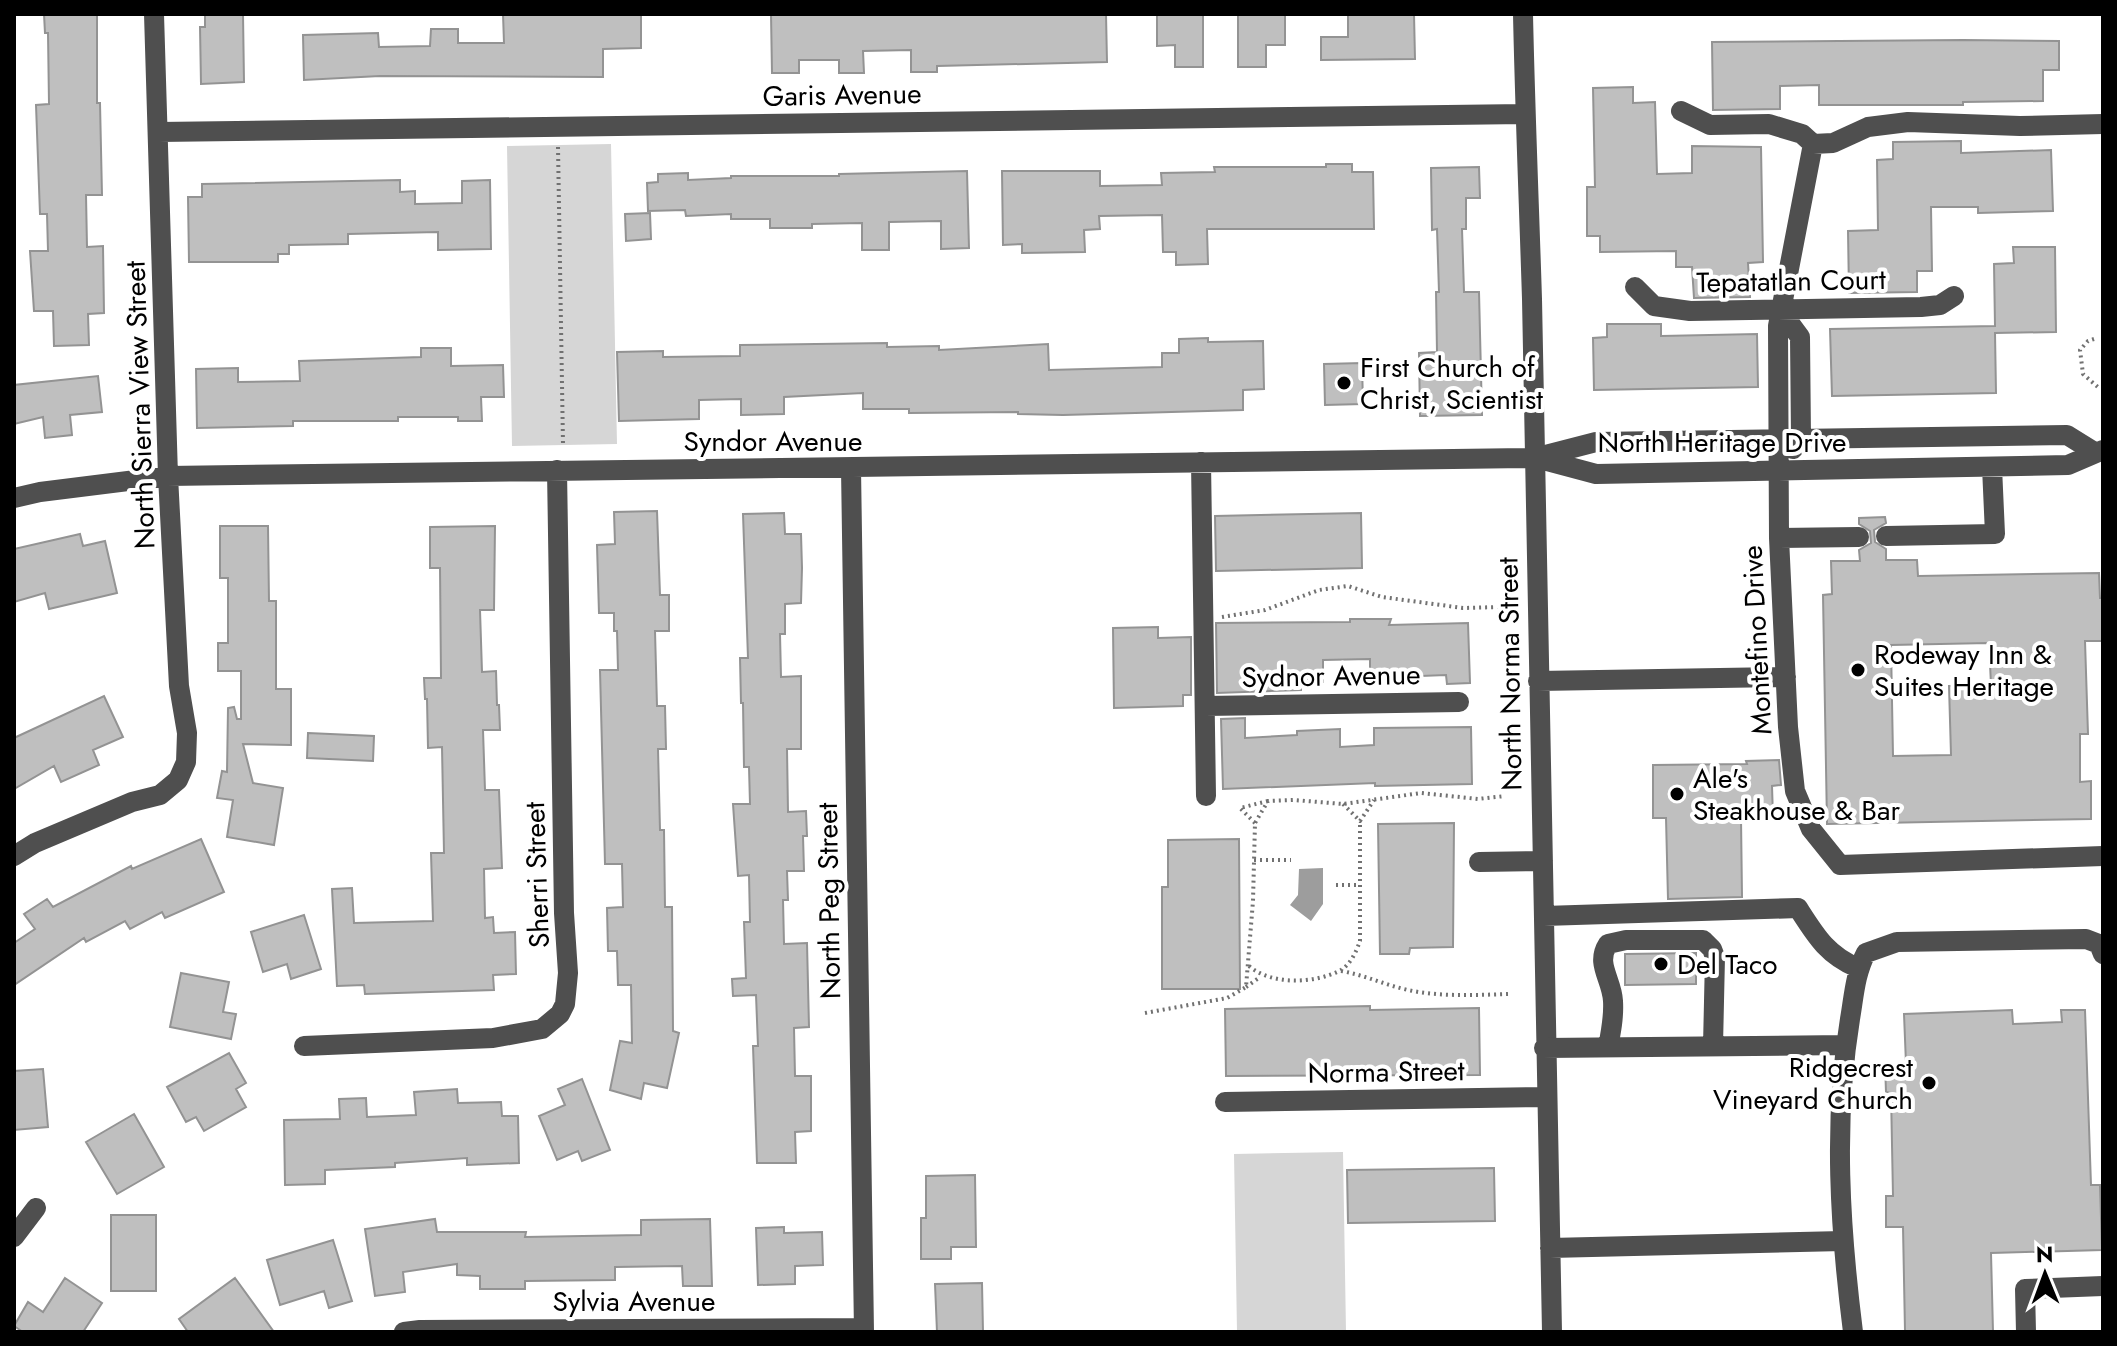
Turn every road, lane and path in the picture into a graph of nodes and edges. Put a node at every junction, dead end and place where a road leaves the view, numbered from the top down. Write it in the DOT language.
graph roads {
  1 [pos="154,14"];
  2 [pos="1523,14"];
  3 [pos="1681,111"];
  4 [pos="1525,114"];
  5 [pos="2103,124"];
  6 [pos="159,132"];
  7 [pos="558,144"];
  8 [pos="1813,144"];
  9 [pos="1635,287"];
  10 [pos="1954,296"];
  11 [pos="1780,310"];
  12 [pos="2094,339"];
  13 [pos="2100,389"];
  14 [pos="1790,438"];
  15 [pos="563,444"];
  16 [pos="2100,451"];
  17 [pos="1534,458"];
  18 [pos="1201,462"];
  19 [pos="1992,467"];
  20 [pos="851,468"];
  21 [pos="557,470"];
  22 [pos="1778,470"];
  23 [pos="168,476"];
  24 [pos="14,498"];
  25 [pos="1886,536"];
  26 [pos="1859,537"];
  27 [pos="1779,538"];
  28 [pos="1501,607"];
  29 [pos="1203,620"];
  30 [pos="1786,677"];
  31 [pos="1538,681"];
  32 [pos="1459,702"];
  33 [pos="1205,706"];
  34 [pos="1206,796"];
  35 [pos="1505,796"];
  36 [pos="1375,800"];
  37 [pos="1268,801"];
  38 [pos="1343,804"];
  39 [pos="1360,821"];
  40 [pos="1255,823"];
  41 [pos="14,856"];
  42 [pos="2103,856"];
  43 [pos="1254,860"];
  44 [pos="1291,860"];
  45 [pos="1543,861"];
  46 [pos="1479,862"];
  47 [pos="1336,885"];
  48 [pos="1360,885"];
  49 [pos="1544,916"];
  50 [pos="2103,954"];
  51 [pos="1249,966"];
  52 [pos="1858,968"];
  53 [pos="1341,971"];
  54 [pos="1261,976"];
  55 [pos="1246,987"];
  56 [pos="1509,994"];
  57 [pos="1145,1013"];
  58 [pos="1846,1045"];
  59 [pos="304,1046"];
  60 [pos="1713,1046"];
  61 [pos="1608,1047"];
  62 [pos="1544,1048"];
  63 [pos="1547,1097"];
  64 [pos="1225,1102"];
  65 [pos="36,1208"];
  66 [pos="14,1237"];
  67 [pos="1843,1241"];
  68 [pos="1550,1248"];
  69 [pos="2103,1286"];
  70 [pos="864,1330"];
  71 [pos="404,1332"];
  72 [pos="1552,1332"];
  73 [pos="1853,1332"];
  74 [pos="2026,1332"];
  1 -- 6 [label="street, North Sierra View Street"];
  2 -- 4 [label="street, North Norma Street"];
  3 -- 8 [label="street"];
  4 -- 6 [label="street, Garis Avenue"];
  4 -- 17 [label="street, North Norma Street"];
  5 -- 8 [label="street"];
  6 -- 23 [label="street, North Sierra View Street"];
  7 -- 15 [label="path"];
  8 -- 11 [label="street"];
  9 -- 11 [label="street, Tepatatlan Court"];
  10 -- 11 [label="street, Tepatatlan Court"];
  11 -- 14 [label="street"];
  12 -- 13 [label="path"];
  14 -- 16 [label="street, North Heritage Drive"];
  14 -- 17 [label="street, North Heritage Drive"];
  14 -- 22 [label="street"];
  16 -- 19 [label="street, North Heritage Drive"];
  17 -- 18 [label="street, Syndor Avenue"];
  17 -- 22 [label="street, North Heritage Drive"];
  17 -- 31 [label="street, North Norma Street"];
  18 -- 20 [label="street, Syndor Avenue"];
  18 -- 29 [label="street, Sydnor Avenue"];
  19 -- 22 [label="street, North Heritage Drive"];
  19 -- 25 [label="street"];
  20 -- 21 [label="street, Syndor Avenue"];
  20 -- 70 [label="street, North Peg Street"];
  21 -- 23 [label="street, Syndor Avenue"];
  21 -- 59 [label="street, Sherri Street"];
  22 -- 27 [label="street, Montefino Drive"];
  23 -- 24 [label="street, Syndor Avenue"];
  23 -- 41 [label="street, North Sierra View Street"];
  26 -- 27 [label="street"];
  27 -- 30 [label="street, Montefino Drive"];
  28 -- 29 [label="path"];
  29 -- 33 [label="street, Sydnor Avenue"];
  30 -- 31 [label="street"];
  30 -- 42 [label="street, Montefino Drive"];
  31 -- 45 [label="street, North Norma Street"];
  32 -- 33 [label="street, Sydnor Avenue"];
  33 -- 34 [label="street, Sydnor Avenue"];
  35 -- 36 [label="path"];
  36 -- 38 [label="path"];
  36 -- 39 [label="path"];
  37 -- 38 [label="path"];
  37 -- 40 [label="path"];
  37 -- 40 [label="path"];
  38 -- 39 [label="path"];
  39 -- 48 [label="path"];
  40 -- 43 [label="path"];
  43 -- 44 [label="path"];
  43 -- 51 [label="path"];
  45 -- 46 [label="street"];
  45 -- 49 [label="street, North Norma Street"];
  47 -- 48 [label="path"];
  48 -- 53 [label="path"];
  49 -- 52 [label="street"];
  49 -- 62 [label="street, North Norma Street"];
  50 -- 52 [label="street"];
  51 -- 54 [label="path"];
  51 -- 55 [label="path"];
  52 -- 58 [label="street"];
  53 -- 54 [label="path"];
  53 -- 56 [label="path"];
  54 -- 55 [label="path"];
  55 -- 57 [label="path"];
  58 -- 60 [label="street"];
  58 -- 67 [label="street"];
  60 -- 61 [label="street"];
  60 -- 61 [label="street"];
  61 -- 62 [label="street"];
  62 -- 63 [label="street, North Norma Street"];
  63 -- 64 [label="street, Norma Street"];
  63 -- 68 [label="street, North Norma Street"];
  65 -- 66 [label="street"];
  67 -- 68 [label="street"];
  67 -- 73 [label="street"];
  68 -- 72 [label="street, North Norma Street"];
  69 -- 74 [label="street"];
  70 -- 71 [label="street, Sylvia Avenue"];
}
